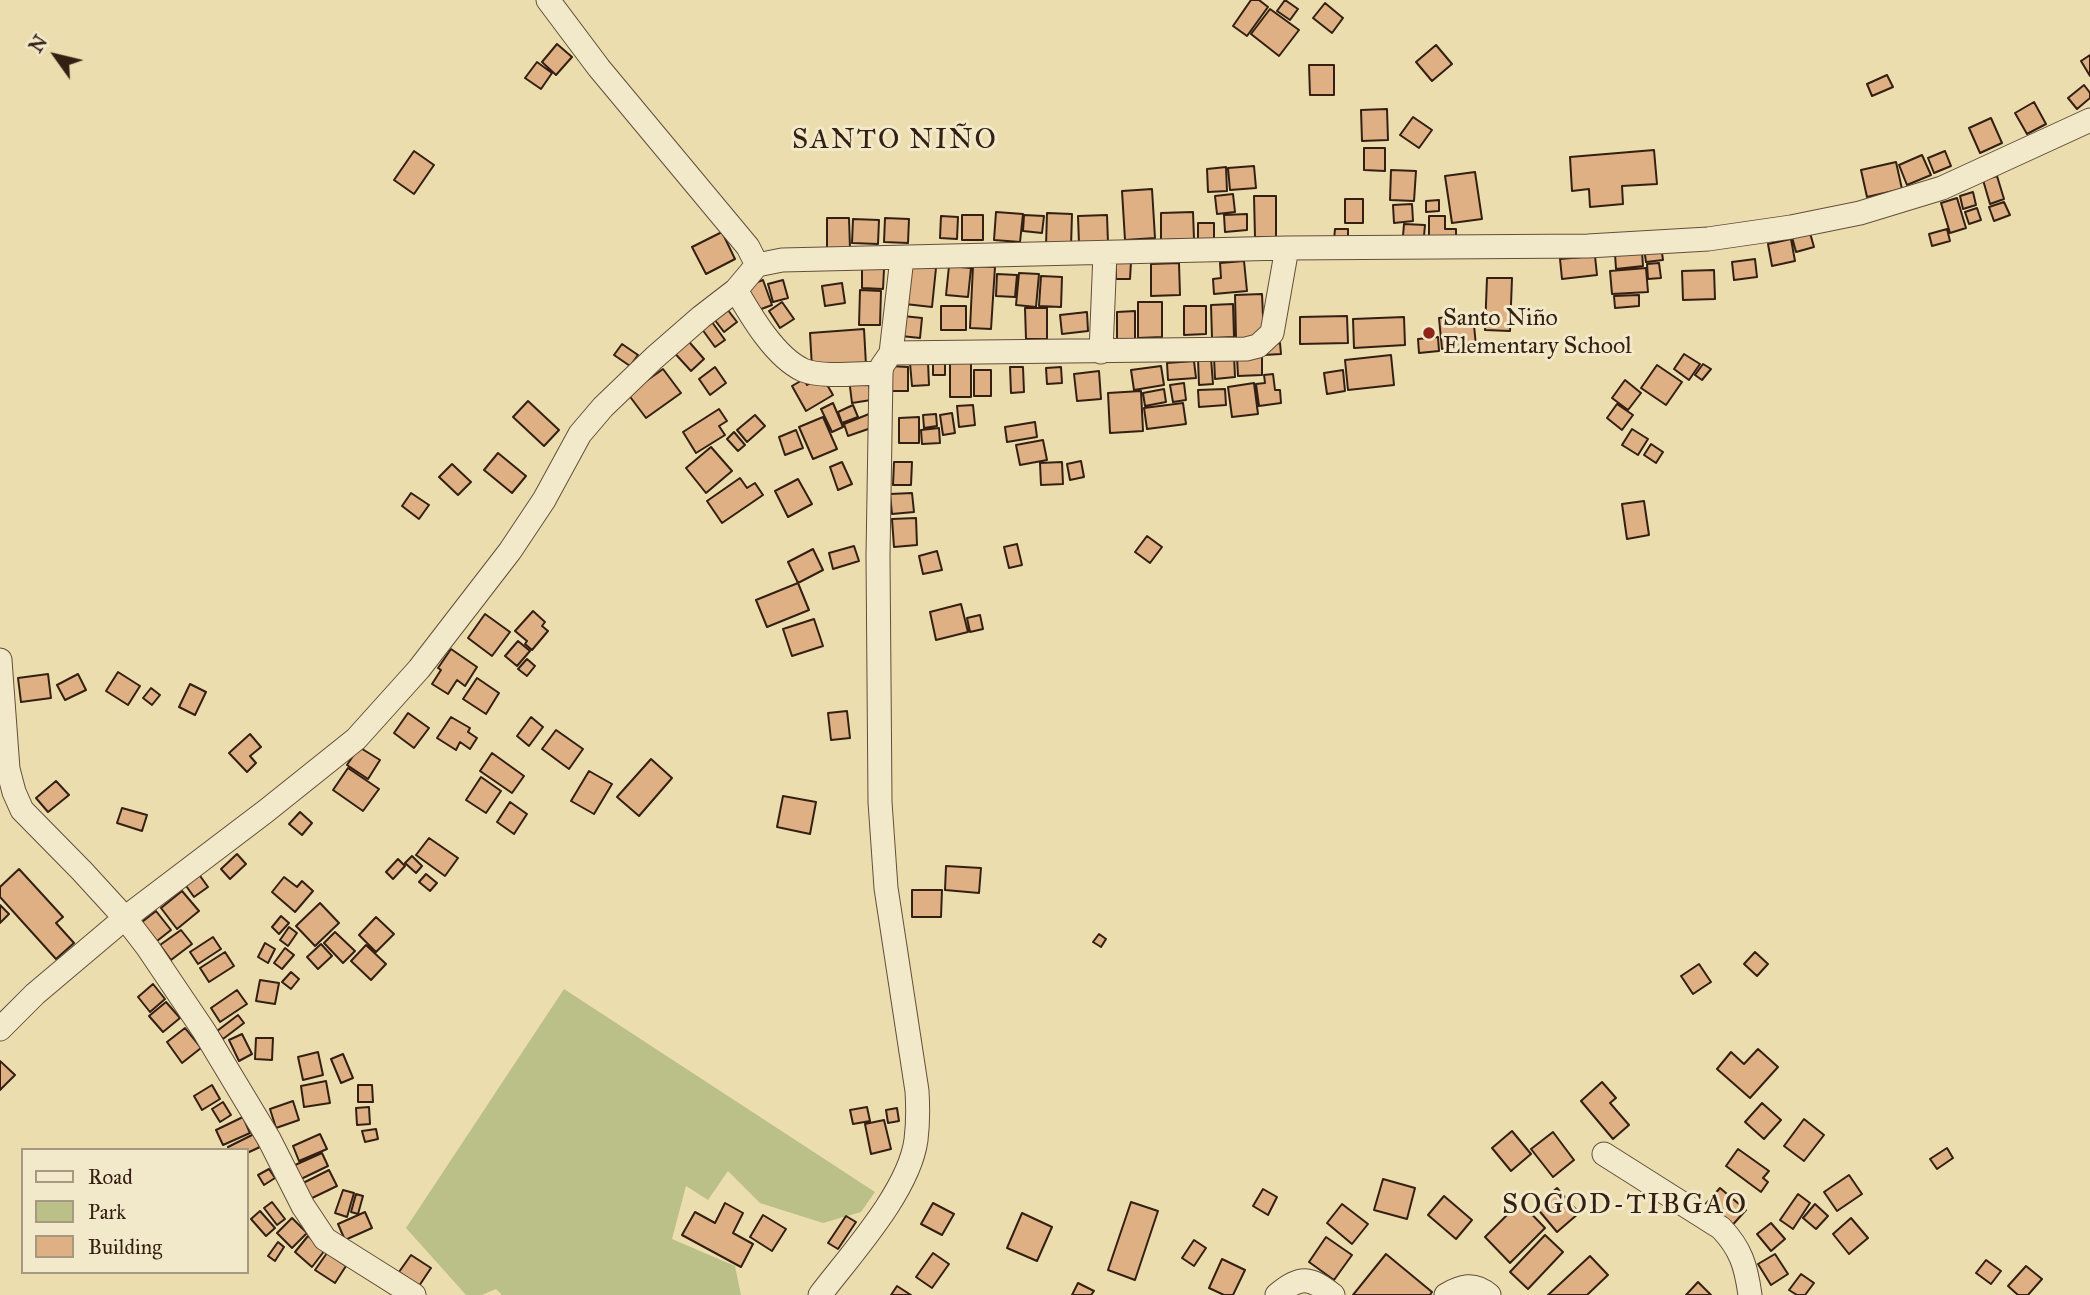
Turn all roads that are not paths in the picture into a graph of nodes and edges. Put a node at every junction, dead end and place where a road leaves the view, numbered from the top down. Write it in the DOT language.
graph roads {
  1 [pos="548,0"];
  2 [pos="2090,120"];
  3 [pos="1287,248"];
  4 [pos="1105,253"];
  5 [pos="902,258"];
  6 [pos="757,265"];
  7 [pos="736,290"];
  8 [pos="1101,352"];
  9 [pos="886,363"];
  10 [pos="0,660"];
  11 [pos="125,918"];
  12 [pos="0,1029"];
  13 [pos="1604,1154"];
  14 [pos="414,1295"];
  15 [pos="820,1295"];
  16 [pos="1277,1295"];
  17 [pos="1333,1295"];
  18 [pos="1446,1295"];
  19 [pos="1489,1295"];
  20 [pos="1750,1295"];
  1 -- 6 [label="street"];
  2 -- 3 [label="street"];
  3 -- 4 [label="street"];
  3 -- 8 [label="street"];
  4 -- 5 [label="street"];
  4 -- 8 [label="street"];
  5 -- 6 [label="street"];
  5 -- 9 [label="street"];
  6 -- 7 [label="street"];
  7 -- 9 [label="street"];
  7 -- 11 [label="street"];
  8 -- 9 [label="street"];
  9 -- 15 [label="street"];
  10 -- 11 [label="street"];
  11 -- 12 [label="street"];
  11 -- 14 [label="street"];
  13 -- 20 [label="street"];
  16 -- 17 [label="street"];
  18 -- 19 [label="street"];
}
